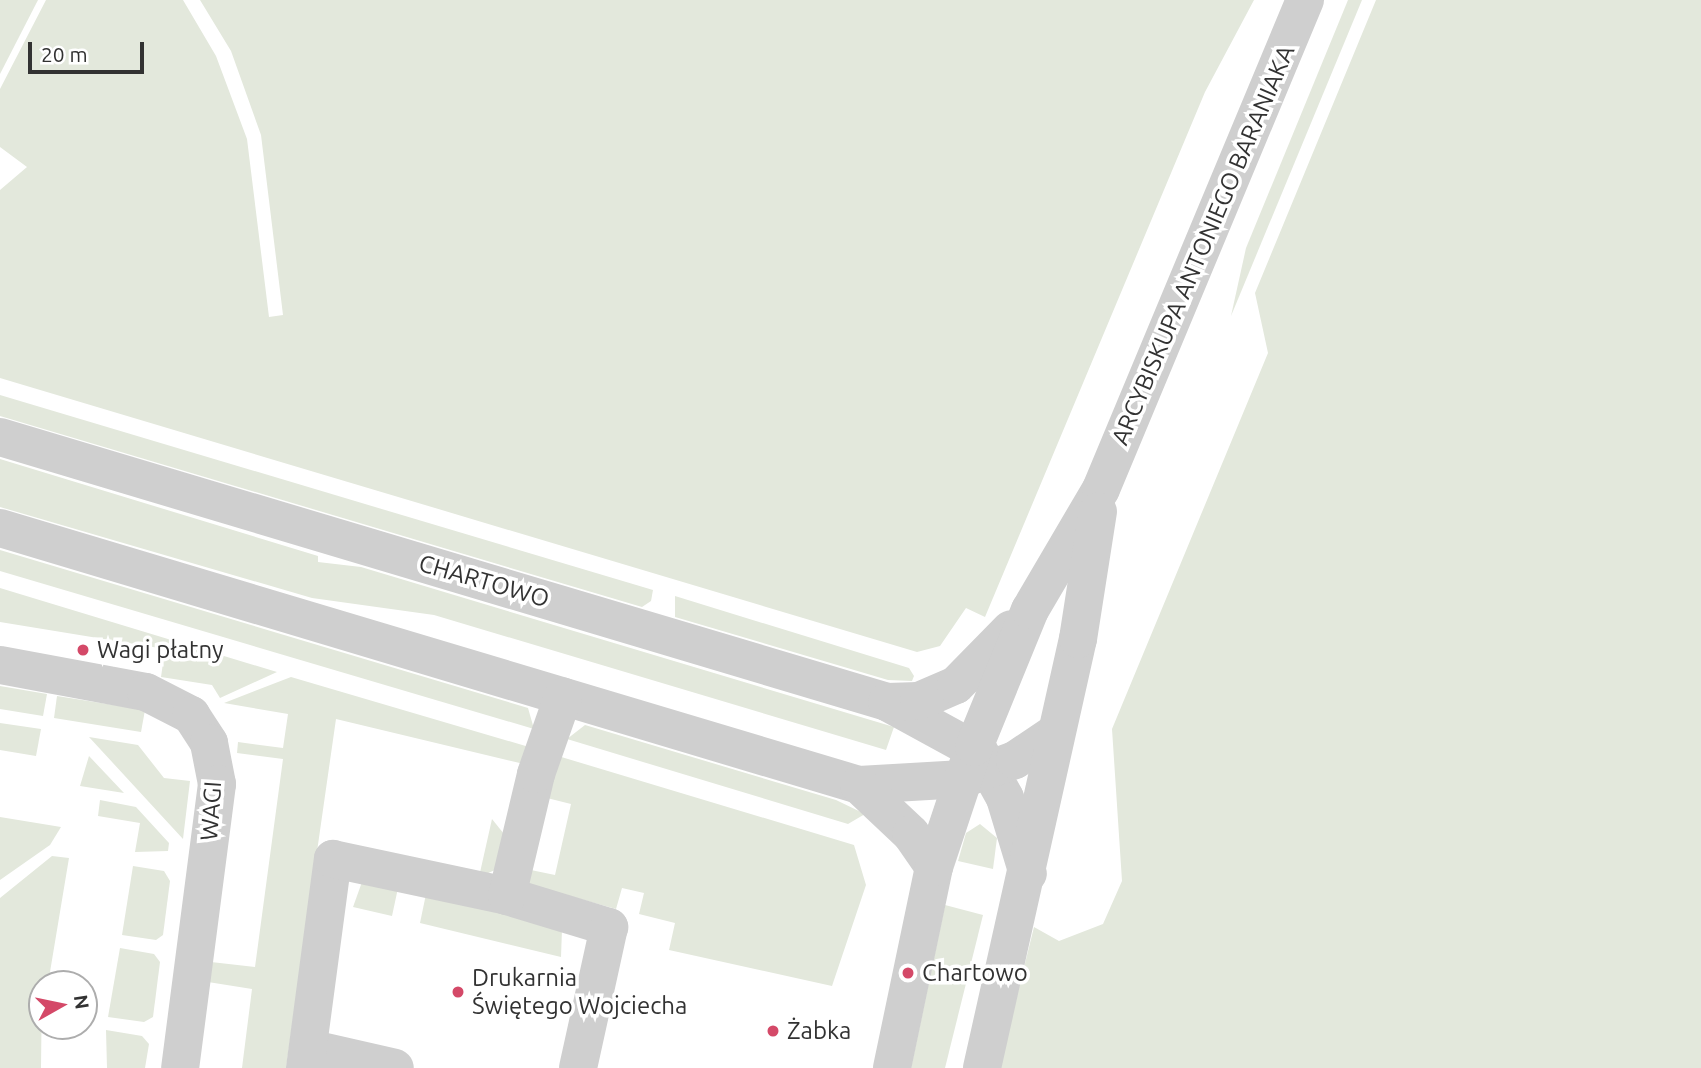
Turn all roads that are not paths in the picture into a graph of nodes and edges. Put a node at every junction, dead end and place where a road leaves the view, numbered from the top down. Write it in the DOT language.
graph roads {
  1 [pos="1305,0"];
  2 [pos="0,437"];
  3 [pos="1101,489"];
  4 [pos="0,528"];
  5 [pos="1030,610"];
  6 [pos="0,666"];
  7 [pos="563,697"];
  8 [pos="887,702"];
  9 [pos="1055,733"];
  10 [pos="976,765"];
  11 [pos="859,785"];
  12 [pos="934,867"];
  13 [pos="1028,874"];
  14 [pos="507,897"];
  15 [pos="908,973"];
  16 [pos="307,1058"];
  17 [pos="180,1068"];
  18 [pos="395,1068"];
  19 [pos="578,1068"];
  20 [pos="866,1068"];
  21 [pos="892,1068"];
  22 [pos="982,1068"];
  1 -- 3 [label="street, ARCYBISKUPA ANTONIEGO BARANIAKA"];
  2 -- 8 [label="street, CHARTOWO"];
  3 -- 5 [label="street, ARCYBISKUPA ANTONIEGO BARANIAKA"];
  3 -- 9 [label="street, ARCYBISKUPA ANTONIEGO BARANIAKA"];
  4 -- 7 [label="street"];
  5 -- 8 [label="street"];
  5 -- 10 [label="street, ARCYBISKUPA ANTONIEGO BARANIAKA"];
  6 -- 17 [label="street, WAGI"];
  7 -- 11 [label="street"];
  7 -- 14 [label="street"];
  8 -- 10 [label="street, CHARTOWO"];
  9 -- 10 [label="street"];
  9 -- 13 [label="street, ARCYBISKUPA ANTONIEGO BARANIAKA"];
  10 -- 11 [label="street"];
  10 -- 12 [label="street, ARCYBISKUPA ANTONIEGO BARANIAKA"];
  10 -- 13 [label="street"];
  11 -- 12 [label="street"];
  12 -- 15 [label="street, ARCYBISKUPA ANTONIEGO BARANIAKA"];
  13 -- 22 [label="street, ARCYBISKUPA ANTONIEGO BARANIAKA"];
  14 -- 16 [label="street"];
  14 -- 19 [label="street"];
  15 -- 20 [label="street"];
  15 -- 21 [label="street"];
  16 -- 18 [label="street"];
}
